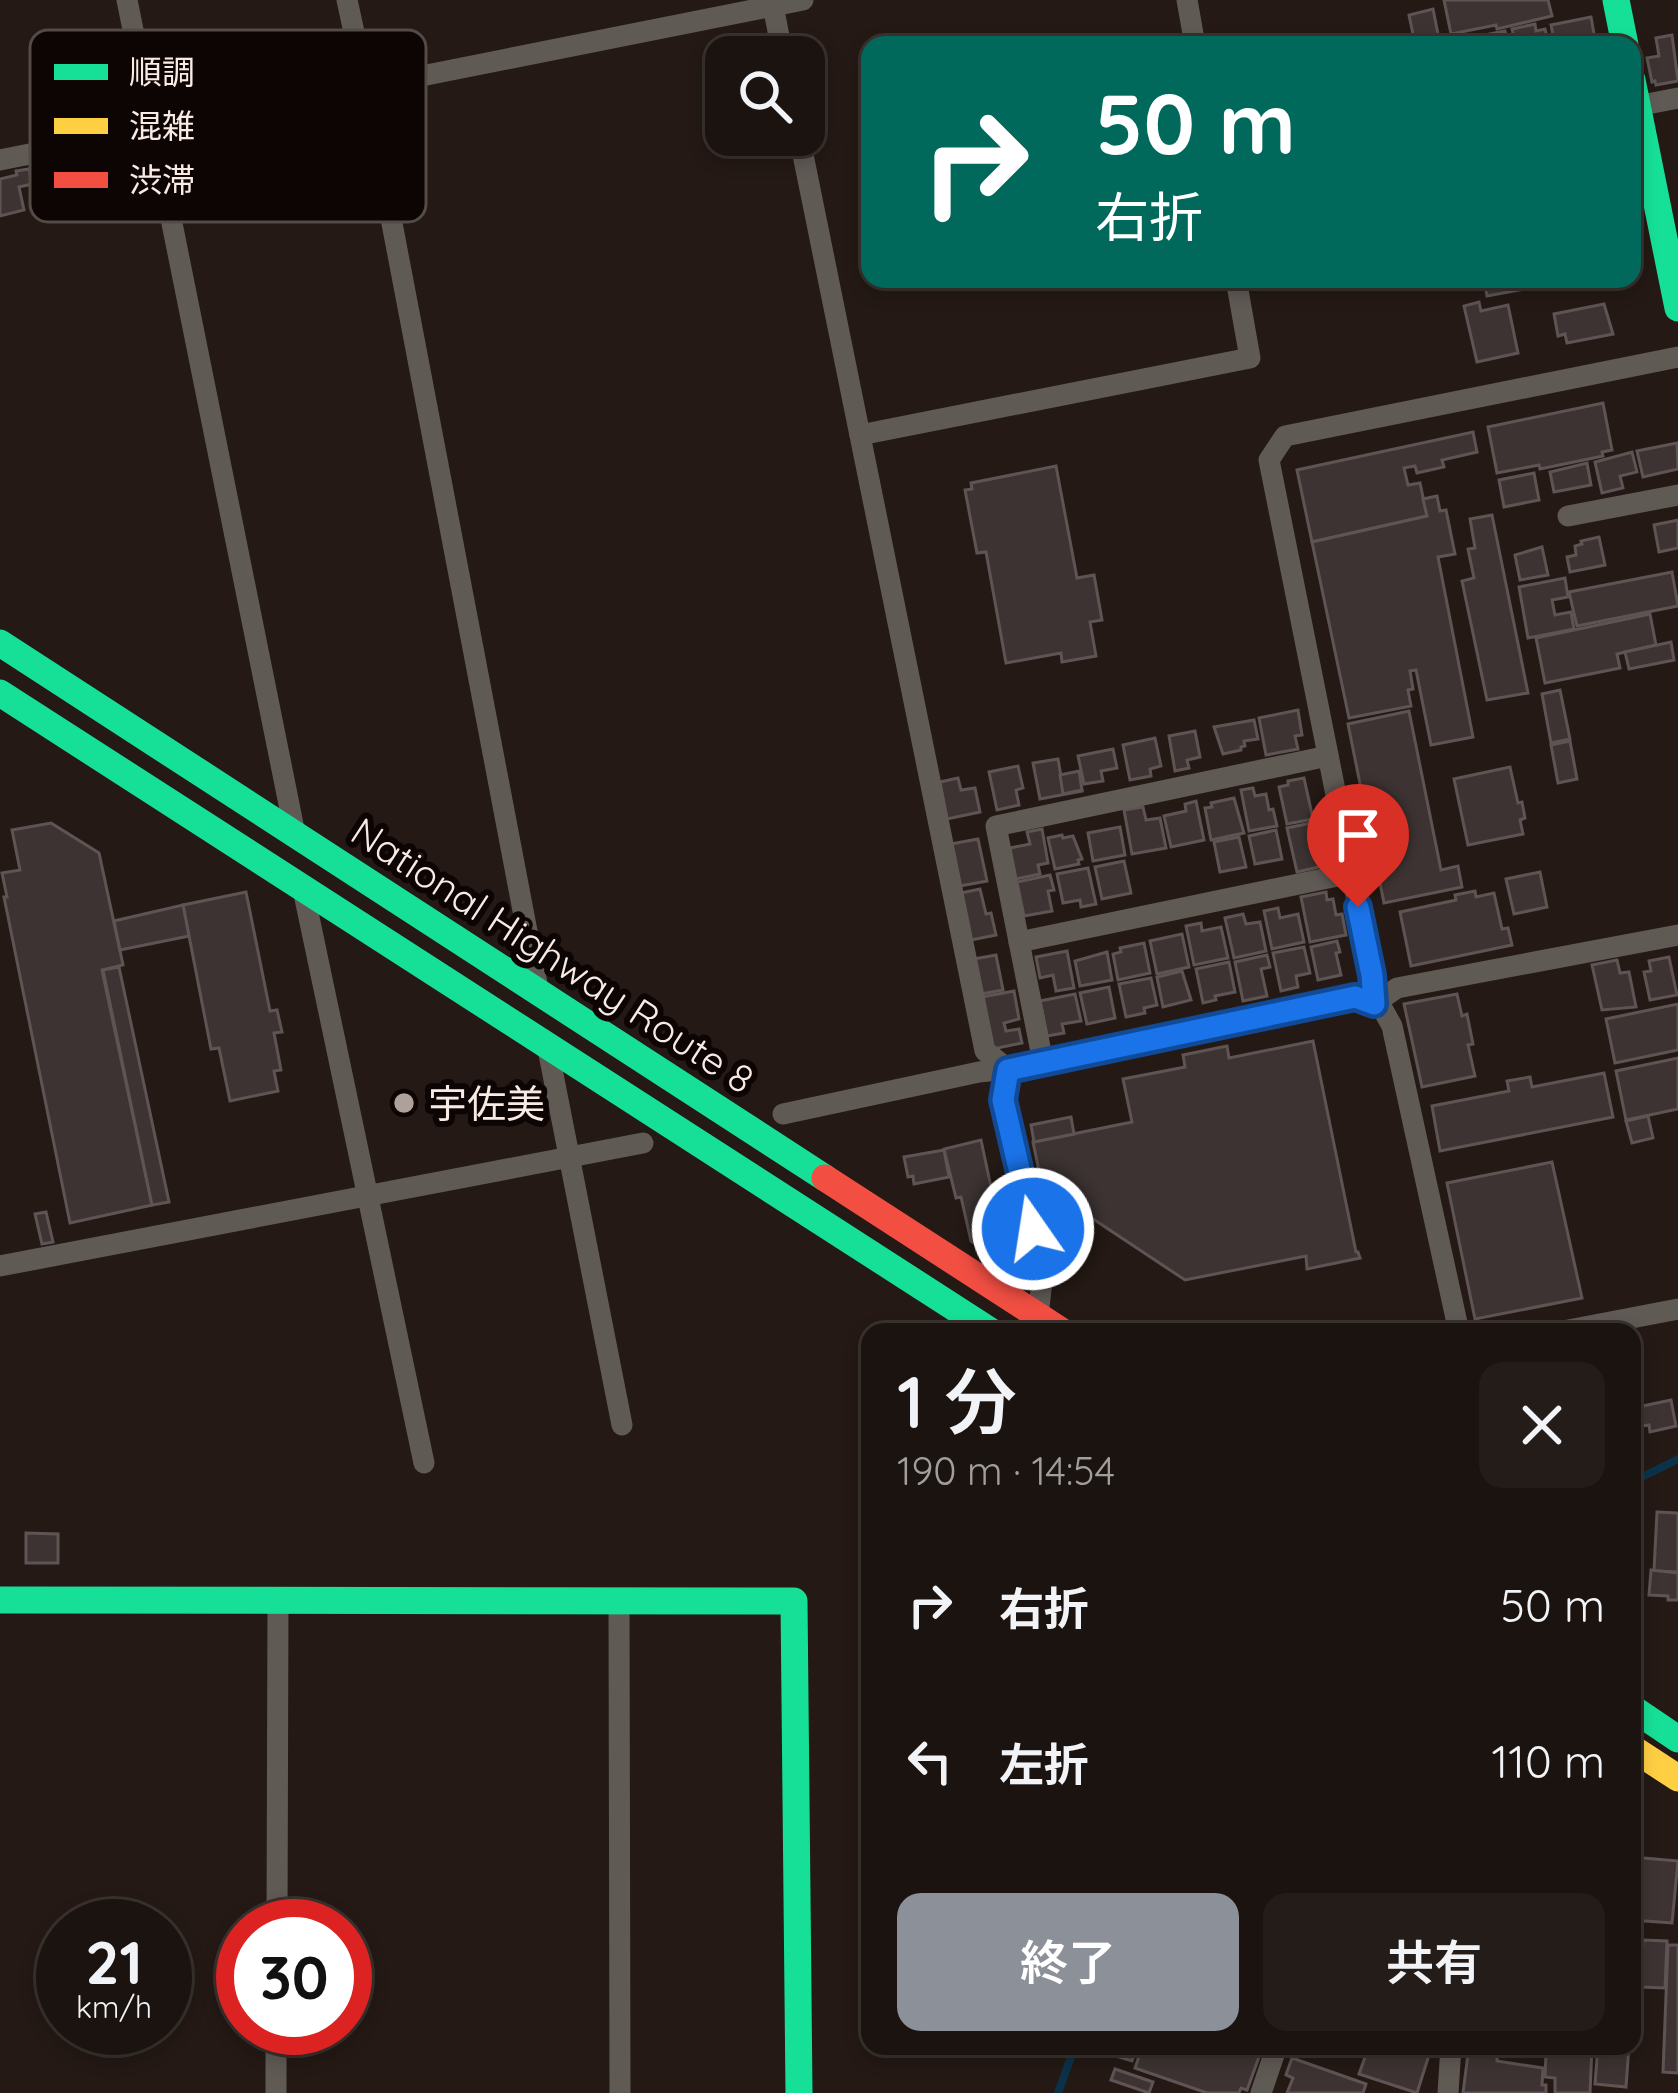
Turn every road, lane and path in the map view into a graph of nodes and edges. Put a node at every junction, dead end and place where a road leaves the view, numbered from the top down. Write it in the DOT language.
graph roads {
  1 [pos="127,0"];
  2 [pos="347,0"];
  3 [pos="803,0"];
  4 [pos="1187,0"];
  5 [pos="1616,0"];
  6 [pos="772,3"];
  7 [pos="133,30"];
  8 [pos="354,30"];
  9 [pos="779,36"];
  10 [pos="1193,36"];
  11 [pos="1623,36"];
  12 [pos="426,75"];
  13 [pos="1641,94"];
  14 [pos="1678,98"];
  15 [pos="1641,123"];
  16 [pos="30,154"];
  17 [pos="803,156"];
  18 [pos="0,160"];
  19 [pos="172,222"];
  20 [pos="392,222"];
  21 [pos="1238,288"];
  22 [pos="1678,308"];
  23 [pos="1678,357"];
  24 [pos="860,435"];
  25 [pos="1678,495"];
  26 [pos="1568,516"];
  27 [pos="0,644"];
  28 [pos="0,693"];
  29 [pos="1328,756"];
  30 [pos="295,835"];
  31 [pos="1352,873"];
  32 [pos="303,888"];
  33 [pos="1678,934"];
  34 [pos="1019,942"];
  35 [pos="538,992"];
  36 [pos="1374,1004"];
  37 [pos="548,1046"];
  38 [pos="1043,1062"];
  39 [pos="1008,1070"];
  40 [pos="783,1114"];
  41 [pos="643,1143"];
  42 [pos="570,1157"];
  43 [pos="368,1196"];
  44 [pos="0,1266"];
  45 [pos="1678,1309"];
  46 [pos="1038,1316"];
  47 [pos="978,1323"];
  48 [pos="1049,1323"];
  49 [pos="1457,1323"];
  50 [pos="1605,1323"];
  51 [pos="622,1425"];
  52 [pos="424,1463"];
  53 [pos="0,1600"];
  54 [pos="278,1600"];
  55 [pos="619,1601"];
  56 [pos="1641,1714"];
  57 [pos="1678,1739"];
  58 [pos="1641,1754"];
  59 [pos="1678,1778"];
  60 [pos="277,1899"];
  61 [pos="276,2055"];
  62 [pos="1274,2055"];
  63 [pos="1450,2055"];
  64 [pos="276,2093"];
  65 [pos="620,2093"];
  66 [pos="799,2093"];
  67 [pos="1261,2093"];
  68 [pos="1448,2093"];
  1 -- 7 [label="street"];
  2 -- 8 [label="street"];
  3 -- 6 [label="street"];
  4 -- 10 [label="street"];
  5 -- 11 [label="main road"];
  6 -- 9 [label="street"];
  6 -- 12 [label="street"];
  13 -- 14 [label="street"];
  15 -- 22 [label="main road"];
  16 -- 18 [label="street"];
  17 -- 24 [label="street"];
  19 -- 30 [label="street"];
  20 -- 35 [label="street"];
  21 -- 24 [label="street"];
  23 -- 29 [label="street"];
  24 -- 39 [label="street"];
  25 -- 26 [label="street"];
  27 -- 30 [label="main road, National Highway Route 8"];
  28 -- 32 [label="main road, National Highway Route 8"];
  29 -- 31 [label="street"];
  29 -- 34 [label="street"];
  30 -- 35 [label="main road, National Highway Route 8"];
  31 -- 34 [label="street"];
  31 -- 36 [label="street"];
  32 -- 37 [label="main road, National Highway Route 8"];
  32 -- 43 [label="street"];
  33 -- 36 [label="street"];
  34 -- 38 [label="street"];
  35 -- 46 [label="main road, National Highway Route 8"];
  36 -- 38 [label="street"];
  36 -- 49 [label="street"];
  37 -- 42 [label="street"];
  37 -- 47 [label="main road, National Highway Route 8"];
  38 -- 39 [label="street"];
  39 -- 40 [label="street"];
  39 -- 46 [label="street"];
  41 -- 42 [label="street"];
  42 -- 43 [label="street"];
  42 -- 51 [label="street"];
  43 -- 44 [label="street"];
  43 -- 52 [label="street"];
  45 -- 50 [label="street"];
  46 -- 48 [label="main road, National Highway Route 8"];
  53 -- 54 [label="main road"];
  54 -- 55 [label="main road"];
  54 -- 60 [label="street"];
  55 -- 65 [label="street"];
  55 -- 66 [label="main road"];
  56 -- 57 [label="main road"];
  58 -- 59 [label="main road"];
  61 -- 64 [label="street"];
  62 -- 67 [label="street"];
  63 -- 68 [label="street"];
}
